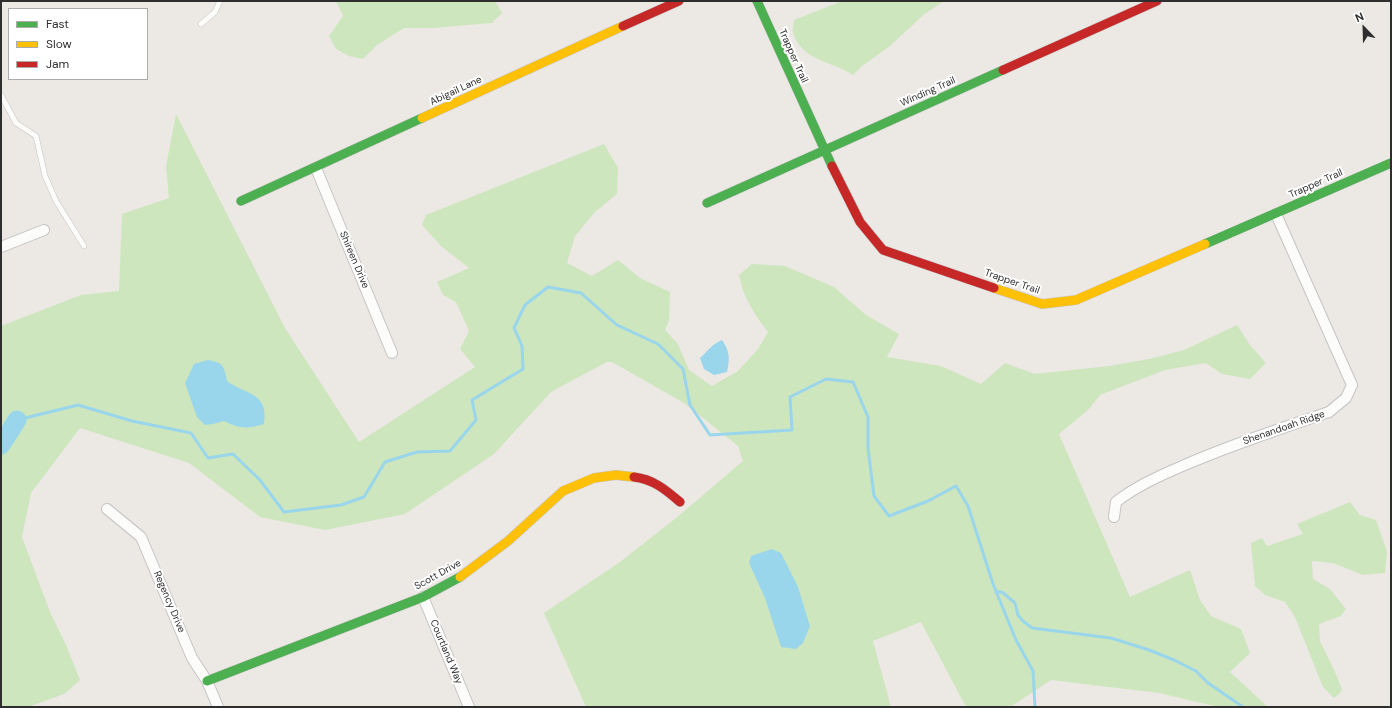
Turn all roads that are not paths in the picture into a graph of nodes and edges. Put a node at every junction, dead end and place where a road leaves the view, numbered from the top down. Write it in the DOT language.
graph roads {
  1 [pos="220,1"];
  2 [pos="679,1"];
  3 [pos="757,1"];
  4 [pos="1158,1"];
  5 [pos="201,24"];
  6 [pos="1,95"];
  7 [pos="824,151"];
  8 [pos="1391,163"];
  9 [pos="316,168"];
  10 [pos="241,201"];
  11 [pos="707,202"];
  12 [pos="1276,214"];
  13 [pos="44,230"];
  14 [pos="84,246"];
  15 [pos="1,247"];
  16 [pos="392,353"];
  17 [pos="680,502"];
  18 [pos="106,508"];
  19 [pos="1114,517"];
  20 [pos="423,597"];
  21 [pos="207,681"];
  22 [pos="218,707"];
  23 [pos="469,707"];
  1 -- 5 [label="lane"];
  2 -- 9 [label="street, Abigail Lane"];
  3 -- 7 [label="street, Trapper Trail"];
  4 -- 7 [label="street, Winding Trail"];
  6 -- 14 [label="lane"];
  7 -- 11 [label="street, Winding Trail"];
  7 -- 12 [label="street, Trapper Trail"];
  8 -- 12 [label="street, Trapper Trail"];
  9 -- 10 [label="street, Abigail Lane"];
  9 -- 16 [label="street, Shireen Drive"];
  12 -- 19 [label="street, Shenandoah Ridge"];
  13 -- 15 [label="street"];
  17 -- 20 [label="street, Scott Drive"];
  18 -- 21 [label="street, Regency Drive"];
  20 -- 21 [label="street, Scott Drive"];
  20 -- 23 [label="street, Courtland Way"];
  21 -- 22 [label="street, Regency Drive"];
}
